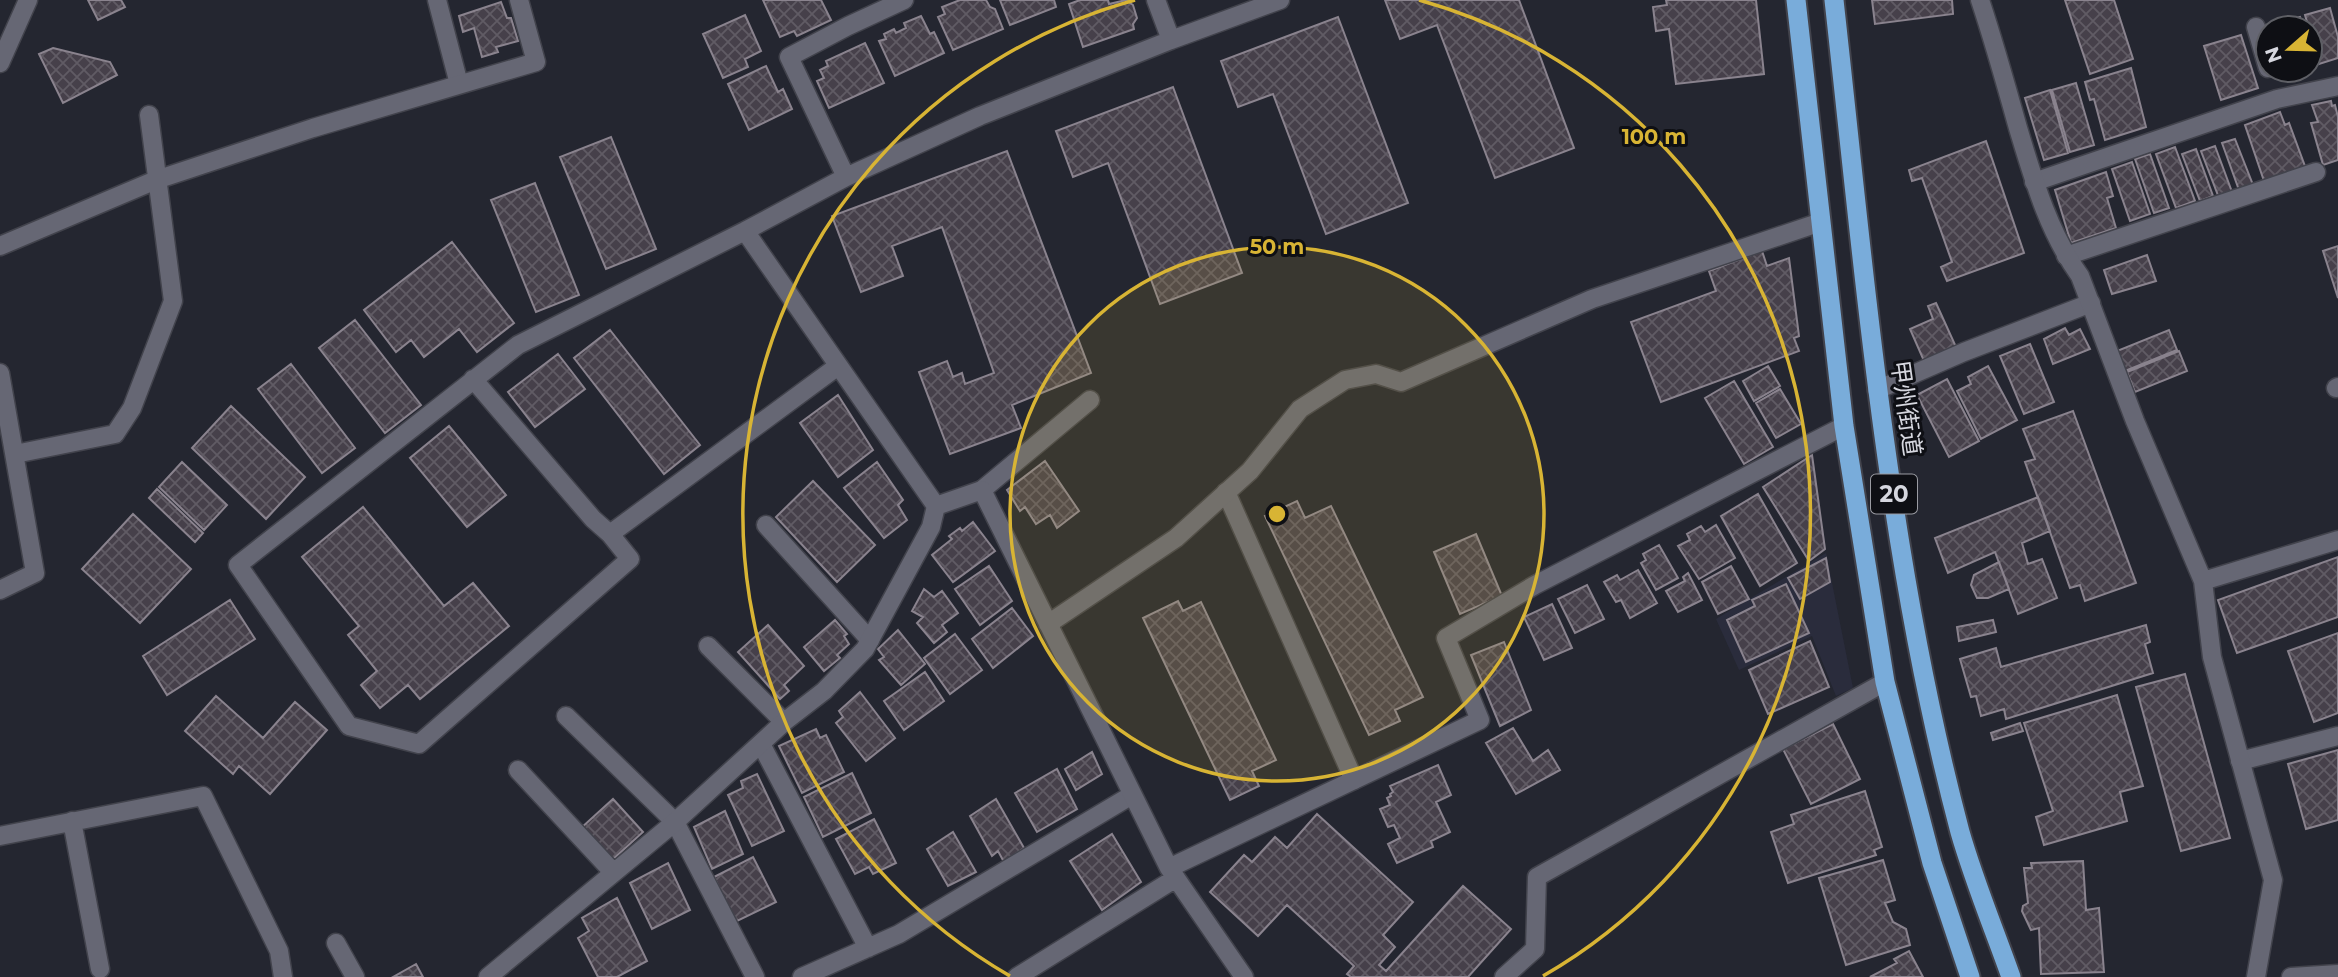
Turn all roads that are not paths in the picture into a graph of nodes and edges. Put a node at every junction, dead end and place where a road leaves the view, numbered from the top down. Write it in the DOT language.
graph roads {
  1 [pos="28,0"];
  2 [pos="437,0"];
  3 [pos="519,0"];
  4 [pos="904,0"];
  5 [pos="1156,0"];
  6 [pos="1280,0"];
  7 [pos="1796,0"];
  8 [pos="1833,0"];
  9 [pos="1980,0"];
  10 [pos="1171,40"];
  11 [pos="0,63"];
  12 [pos="459,84"];
  13 [pos="2272,84"];
  14 [pos="2338,86"];
  15 [pos="2277,99"];
  16 [pos="149,116"];
  17 [pos="2316,172"];
  18 [pos="846,177"];
  19 [pos="156,180"];
  20 [pos="2034,182"];
  21 [pos="1821,222"];
  22 [pos="745,231"];
  23 [pos="0,246"];
  24 [pos="2066,256"];
  25 [pos="2091,303"];
  26 [pos="838,366"];
  27 [pos="0,373"];
  28 [pos="473,379"];
  29 [pos="1877,390"];
  30 [pos="1090,400"];
  31 [pos="1844,426"];
  32 [pos="15,454"];
  33 [pos="982,490"];
  34 [pos="1226,492"];
  35 [pos="936,506"];
  36 [pos="766,525"];
  37 [pos="610,534"];
  38 [pos="2338,540"];
  39 [pos="2203,582"];
  40 [pos="0,590"];
  41 [pos="1048,624"];
  42 [pos="870,640"];
  43 [pos="708,646"];
  44 [pos="1885,682"];
  45 [pos="565,716"];
  46 [pos="784,722"];
  47 [pos="2338,736"];
  48 [pos="761,744"];
  49 [pos="2240,761"];
  50 [pos="519,770"];
  51 [pos="1353,780"];
  52 [pos="1132,795"];
  53 [pos="72,821"];
  54 [pos="675,822"];
  55 [pos="0,836"];
  56 [pos="613,872"];
  57 [pos="1172,873"];
  58 [pos="336,943"];
  59 [pos="868,948"];
  60 [pos="100,969"];
  61 [pos="2338,974"];
  62 [pos="283,977"];
  63 [pos="355,977"];
  64 [pos="488,977"];
  65 [pos="755,977"];
  66 [pos="802,977"];
  67 [pos="1017,977"];
  68 [pos="1244,977"];
  69 [pos="1504,977"];
  70 [pos="1970,977"];
  71 [pos="2011,977"];
  72 [pos="2256,977"];
  73 [pos="2291,977"];
  1 -- 11 [label="street"];
  2 -- 12 [label="street"];
  3 -- 12 [label="street"];
  4 -- 18 [label="street"];
  5 -- 10 [label="street"];
  6 -- 10 [label="street"];
  7 -- 21 [label="highway, 20"];
  8 -- 29 [label="highway, 甲州街道 / 20"];
  9 -- 20 [label="street"];
  10 -- 18 [label="street"];
  12 -- 19 [label="street"];
  13 -- 15 [label="street"];
  14 -- 15 [label="street"];
  15 -- 20 [label="street"];
  16 -- 19 [label="street"];
  17 -- 24 [label="street"];
  18 -- 22 [label="street"];
  19 -- 23 [label="street"];
  19 -- 32 [label="street"];
  20 -- 24 [label="street"];
  21 -- 31 [label="highway, 20"];
  21 -- 34 [label="street"];
  22 -- 26 [label="street"];
  22 -- 28 [label="street"];
  24 -- 25 [label="street"];
  25 -- 29 [label="street"];
  25 -- 39 [label="street"];
  26 -- 35 [label="street"];
  26 -- 37 [label="street"];
  27 -- 32 [label="street"];
  28 -- 37 [label="street"];
  28 -- 37 [label="street"];
  29 -- 71 [label="highway, 甲州街道 / 20"];
  30 -- 33 [label="street"];
  31 -- 44 [label="highway, 20"];
  31 -- 51 [label="street"];
  32 -- 40 [label="street"];
  33 -- 35 [label="street"];
  33 -- 41 [label="street"];
  34 -- 41 [label="street"];
  34 -- 51 [label="street"];
  35 -- 42 [label="street"];
  36 -- 42 [label="street"];
  38 -- 39 [label="street"];
  39 -- 49 [label="street"];
  41 -- 52 [label="street"];
  42 -- 46 [label="street"];
  43 -- 46 [label="street"];
  44 -- 69 [label="street"];
  44 -- 70 [label="highway, 20"];
  45 -- 54 [label="street"];
  46 -- 48 [label="street"];
  47 -- 49 [label="street"];
  48 -- 54 [label="street"];
  48 -- 59 [label="street"];
  49 -- 72 [label="street"];
  50 -- 56 [label="street"];
  51 -- 57 [label="street"];
  52 -- 57 [label="street"];
  52 -- 59 [label="street"];
  53 -- 55 [label="street"];
  53 -- 60 [label="street"];
  53 -- 62 [label="street"];
  54 -- 56 [label="street"];
  54 -- 65 [label="street"];
  56 -- 64 [label="street"];
  57 -- 67 [label="street"];
  57 -- 68 [label="street"];
  58 -- 63 [label="street"];
  59 -- 66 [label="street"];
  61 -- 73 [label="street"];
}
